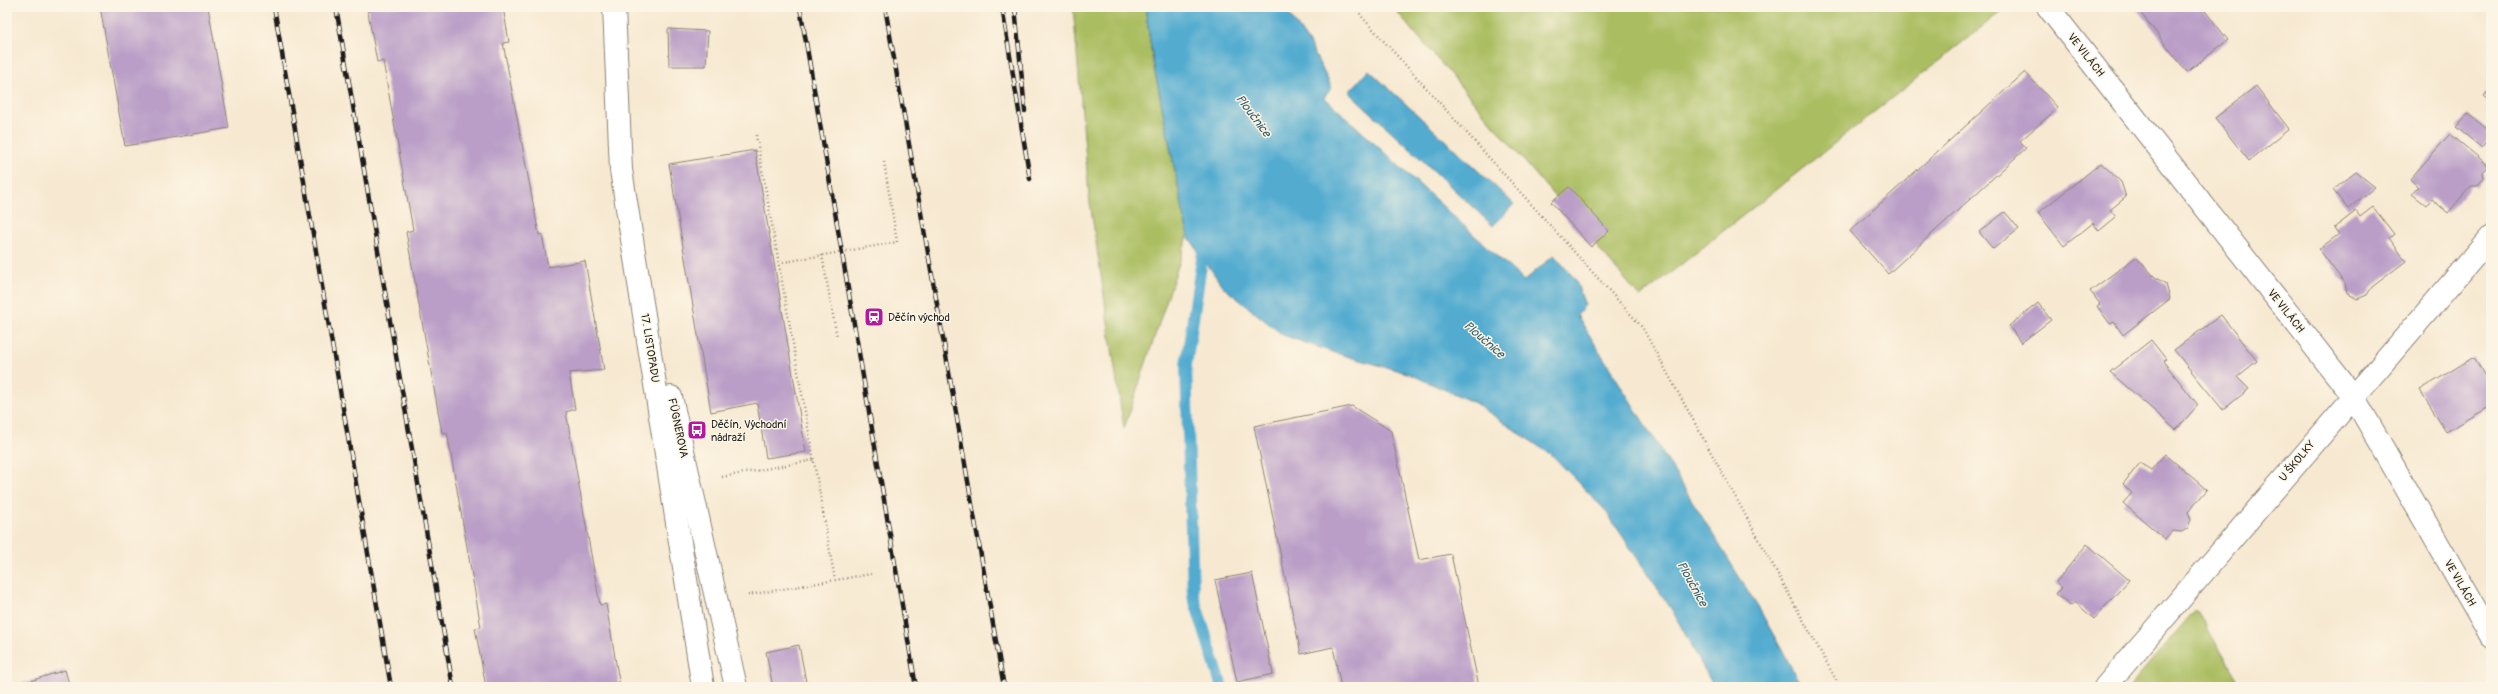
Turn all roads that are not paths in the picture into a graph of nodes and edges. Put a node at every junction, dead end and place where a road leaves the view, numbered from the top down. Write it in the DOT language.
graph roads {
  1 [pos="614,7"];
  2 [pos="2048,7"];
  3 [pos="621,170"];
  4 [pos="2491,236"];
  5 [pos="2353,396"];
  6 [pos="2491,636"];
  7 [pos="703,687"];
  8 [pos="736,687"];
  9 [pos="2105,687"];
  1 -- 3 [label="street, 17. LISTOPADU"];
  2 -- 5 [label="street, VE VILÁCH"];
  3 -- 7 [label="street, 17. LISTOPADU"];
  3 -- 8 [label="street, FÜGNEROVA"];
  4 -- 5 [label="street, U ŠKOLKY"];
  5 -- 6 [label="street, VE VILÁCH"];
  5 -- 9 [label="street, U ŠKOLKY"];
}
